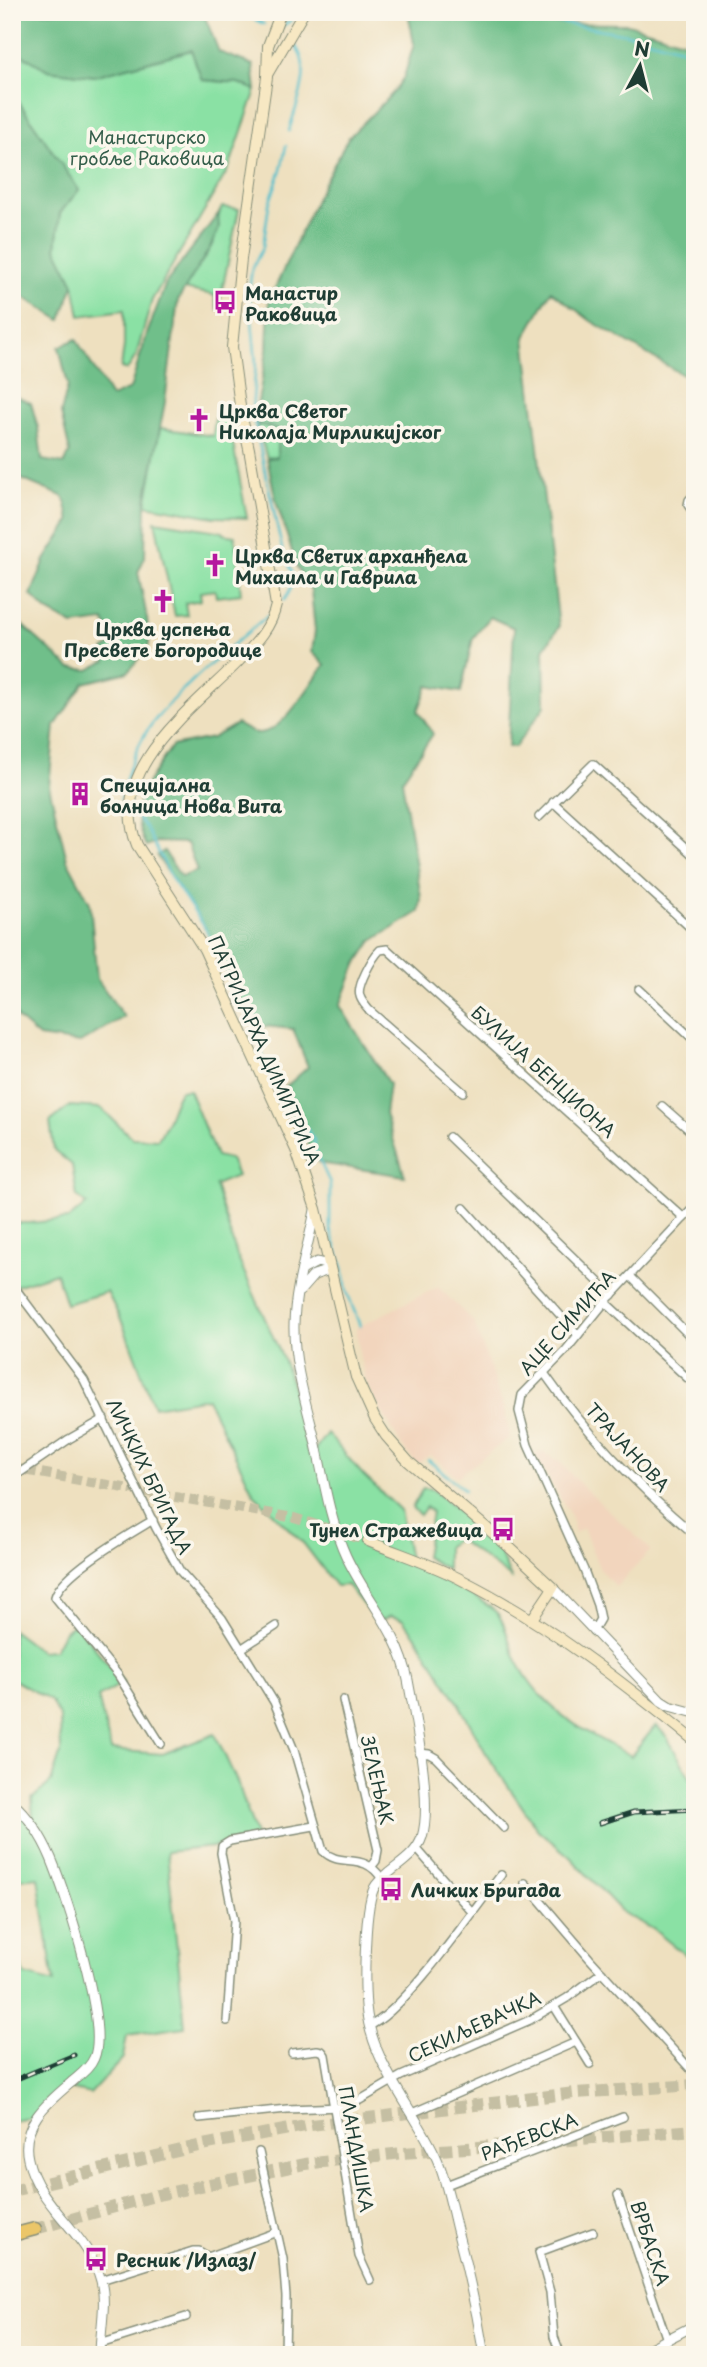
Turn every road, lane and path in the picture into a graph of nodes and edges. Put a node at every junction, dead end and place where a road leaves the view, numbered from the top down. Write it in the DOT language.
graph roads {
  1 [pos="281,12"];
  2 [pos="304,12"];
  3 [pos="267,77"];
  4 [pos="695,494"];
  5 [pos="695,515"];
  6 [pos="553,802"];
  7 [pos="539,817"];
  8 [pos="695,856"];
  9 [pos="695,932"];
  10 [pos="639,989"];
  11 [pos="695,1041"];
  12 [pos="463,1091"];
  13 [pos="662,1106"];
  14 [pos="695,1135"];
  15 [pos="449,1137"];
  16 [pos="695,1206"];
  17 [pos="464,1208"];
  18 [pos="316,1209"];
  19 [pos="684,1218"];
  20 [pos="329,1268"];
  21 [pos="302,1270"];
  22 [pos="630,1276"];
  23 [pos="12,1284"];
  24 [pos="612,1295"];
  25 [pos="298,1296"];
  26 [pos="605,1302"];
  27 [pos="578,1335"];
  28 [pos="695,1341"];
  29 [pos="544,1373"];
  30 [pos="695,1385"];
  31 [pos="104,1419"];
  32 [pos="12,1478"];
  33 [pos="153,1520"];
  34 [pos="695,1535"];
  35 [pos="368,1541"];
  36 [pos="553,1588"];
  37 [pos="531,1619"];
  38 [pos="276,1626"];
  39 [pos="593,1631"];
  40 [pos="242,1650"];
  41 [pos="343,1700"];
  42 [pos="695,1713"];
  43 [pos="695,1741"];
  44 [pos="161,1744"];
  45 [pos="419,1753"];
  46 [pos="12,1802"];
  47 [pos="314,1826"];
  48 [pos="503,1828"];
  49 [pos="417,1849"];
  50 [pos="372,1866"];
  51 [pos="501,1875"];
  52 [pos="382,1879"];
  53 [pos="525,1883"];
  54 [pos="472,1912"];
  55 [pos="602,1972"];
  56 [pos="554,2006"];
  57 [pos="227,2021"];
  58 [pos="369,2026"];
  59 [pos="576,2042"];
  60 [pos="292,2053"];
  61 [pos="590,2064"];
  62 [pos="695,2074"];
  63 [pos="393,2081"];
  64 [pos="335,2107"];
  65 [pos="412,2113"];
  66 [pos="623,2117"];
  67 [pos="199,2118"];
  68 [pos="259,2152"];
  69 [pos="446,2185"];
  70 [pos="618,2195"];
  71 [pos="35,2229"];
  72 [pos="277,2232"];
  73 [pos="593,2232"];
  74 [pos="12,2235"];
  75 [pos="101,2280"];
  76 [pos="370,2280"];
  77 [pos="186,2317"];
  78 [pos="695,2325"];
  79 [pos="667,2340"];
  80 [pos="100,2344"];
  81 [pos="100,2355"];
  82 [pos="285,2355"];
  83 [pos="484,2355"];
  84 [pos="561,2355"];
  85 [pos="637,2355"];
  1 -- 3 [label="main road, ПАТРИЈАРХА ДИМИТРИЈА"];
  2 -- 3 [label="main road, ПАТРИЈАРХА ДИМИТРИЈА"];
  3 -- 18 [label="main road, ПАТРИЈАРХА ДИМИТРИЈА"];
  4 -- 5 [label="street"];
  6 -- 7 [label="street"];
  6 -- 8 [label="street"];
  6 -- 9 [label="street"];
  10 -- 11 [label="street"];
  12 -- 19 [label="street, БУЛИЈА БЕНЦИОНА"];
  13 -- 14 [label="street"];
  15 -- 24 [label="street"];
  16 -- 19 [label="street, АЦЕ СИМИЋА"];
  17 -- 27 [label="street"];
  18 -- 20 [label="main road, ПАТРИЈАРХА ДИМИТРИЈА"];
  18 -- 21 [label="street"];
  19 -- 22 [label="street, АЦЕ СИМИЋА"];
  20 -- 21 [label="street"];
  20 -- 25 [label="street"];
  20 -- 36 [label="main road, ПАТРИЈАРХА ДИМИТРИЈА"];
  21 -- 25 [label="street"];
  22 -- 24 [label="street, АЦЕ СИМИЋА"];
  22 -- 28 [label="street"];
  23 -- 31 [label="street, ЛИЧКИХ БРИГАДА"];
  24 -- 26 [label="street, АЦЕ СИМИЋА"];
  25 -- 45 [label="street"];
  26 -- 27 [label="street, АЦЕ СИМИЋА"];
  26 -- 30 [label="street"];
  27 -- 29 [label="street, АЦЕ СИМИЋА"];
  29 -- 34 [label="street, ТРАЈАНОВА"];
  29 -- 39 [label="street, АЦЕ СИМИЋА"];
  31 -- 32 [label="street"];
  31 -- 33 [label="street, ЛИЧКИХ БРИГАДА"];
  33 -- 40 [label="street, ЛИЧКИХ БРИГАДА"];
  33 -- 44 [label="street"];
  35 -- 37 [label="main road"];
  36 -- 37 [label="main road"];
  36 -- 39 [label="street, ПАТРИЈАРХА ДИМИТРИЈА"];
  37 -- 43 [label="main road"];
  38 -- 40 [label="street"];
  39 -- 42 [label="street, ПАТРИЈАРХА ДИМИТРИЈА"];
  40 -- 47 [label="street, ЛИЧКИХ БРИГАДА"];
  41 -- 50 [label="street, ЗЕЛЕЊАК"];
  45 -- 48 [label="street"];
  45 -- 49 [label="street"];
  46 -- 75 [label="street"];
  47 -- 50 [label="street, ЛИЧКИХ БРИГАДА"];
  47 -- 57 [label="street"];
  49 -- 52 [label="street"];
  49 -- 54 [label="street"];
  50 -- 52 [label="street"];
  51 -- 54 [label="street"];
  52 -- 58 [label="street"];
  53 -- 55 [label="street"];
  54 -- 58 [label="street"];
  55 -- 56 [label="street, СЕКИЉЕВАЧКА"];
  55 -- 62 [label="street"];
  56 -- 59 [label="street"];
  56 -- 63 [label="street, СЕКИЉЕВАЧКА"];
  58 -- 63 [label="street"];
  59 -- 61 [label="street"];
  59 -- 65 [label="street"];
  60 -- 64 [label="street, ПЛАНДИШКА"];
  63 -- 64 [label="street, СЕКИЉЕВАЧКА"];
  63 -- 65 [label="street"];
  64 -- 67 [label="street, СЕКИЉЕВАЧКА"];
  64 -- 76 [label="street, ПЛАНДИШКА"];
  65 -- 69 [label="street"];
  66 -- 69 [label="street, РАЂЕВСКА"];
  68 -- 72 [label="street"];
  69 -- 83 [label="street"];
  70 -- 79 [label="street, ВРБАСКА"];
  71 -- 74 [label="highway"];
  72 -- 75 [label="street"];
  72 -- 82 [label="street"];
  73 -- 84 [label="street"];
  75 -- 80 [label="street"];
  77 -- 80 [label="street"];
  78 -- 79 [label="street"];
  79 -- 85 [label="street"];
  80 -- 81 [label="street"];
}
